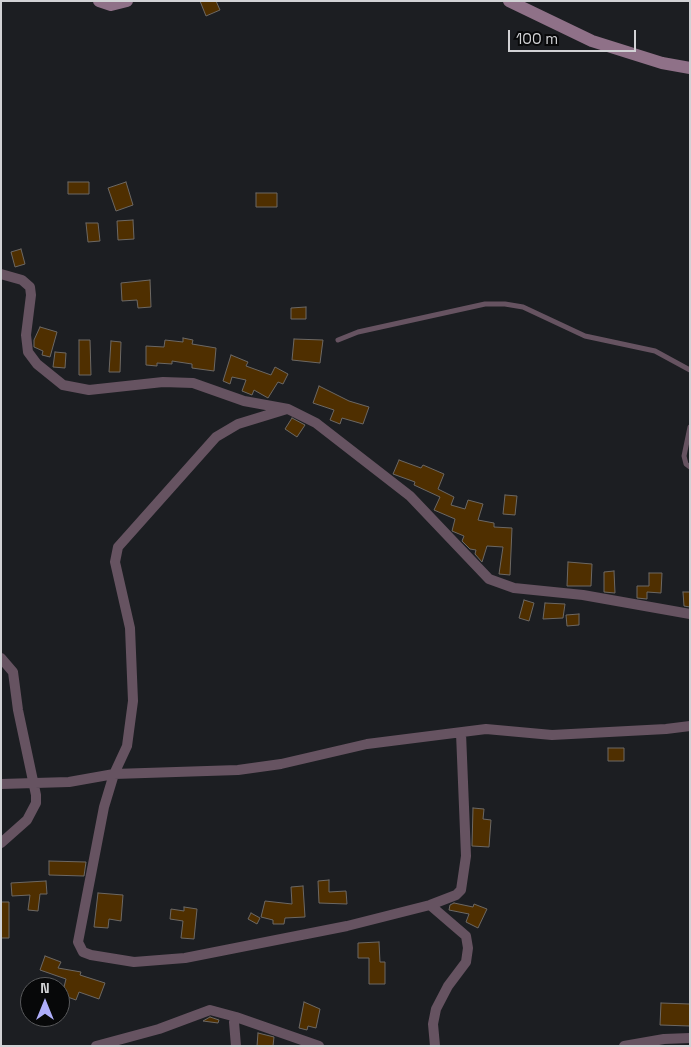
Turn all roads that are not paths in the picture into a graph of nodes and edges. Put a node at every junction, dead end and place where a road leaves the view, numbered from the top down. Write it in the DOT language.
graph roads {
  1 [pos="100,1"];
  2 [pos="127,1"];
  3 [pos="509,1"];
  4 [pos="690,68"];
  5 [pos="1,274"];
  6 [pos="338,340"];
  7 [pos="690,370"];
  8 [pos="288,409"];
  9 [pos="690,427"];
  10 [pos="690,467"];
  11 [pos="690,614"];
  12 [pos="1,658"];
  13 [pos="690,726"];
  14 [pos="461,733"];
  15 [pos="114,774"];
  16 [pos="1,784"];
  17 [pos="35,784"];
  18 [pos="1,843"];
  19 [pos="430,905"];
  20 [pos="236,1017"];
  21 [pos="690,1038"];
  22 [pos="96,1046"];
  23 [pos="236,1046"];
  24 [pos="319,1046"];
  25 [pos="435,1046"];
  26 [pos="624,1046"];
  1 -- 2 [label="main road"];
  3 -- 4 [label="main road"];
  5 -- 8 [label="street"];
  6 -- 7 [label="lane"];
  8 -- 11 [label="street"];
  8 -- 15 [label="street"];
  9 -- 10 [label="lane"];
  12 -- 17 [label="street"];
  13 -- 14 [label="street"];
  14 -- 15 [label="street"];
  14 -- 19 [label="street"];
  15 -- 17 [label="street"];
  15 -- 19 [label="street"];
  16 -- 17 [label="street"];
  17 -- 18 [label="street"];
  19 -- 25 [label="street"];
  20 -- 22 [label="street"];
  20 -- 23 [label="street"];
  20 -- 24 [label="street"];
  21 -- 26 [label="street"];
}
